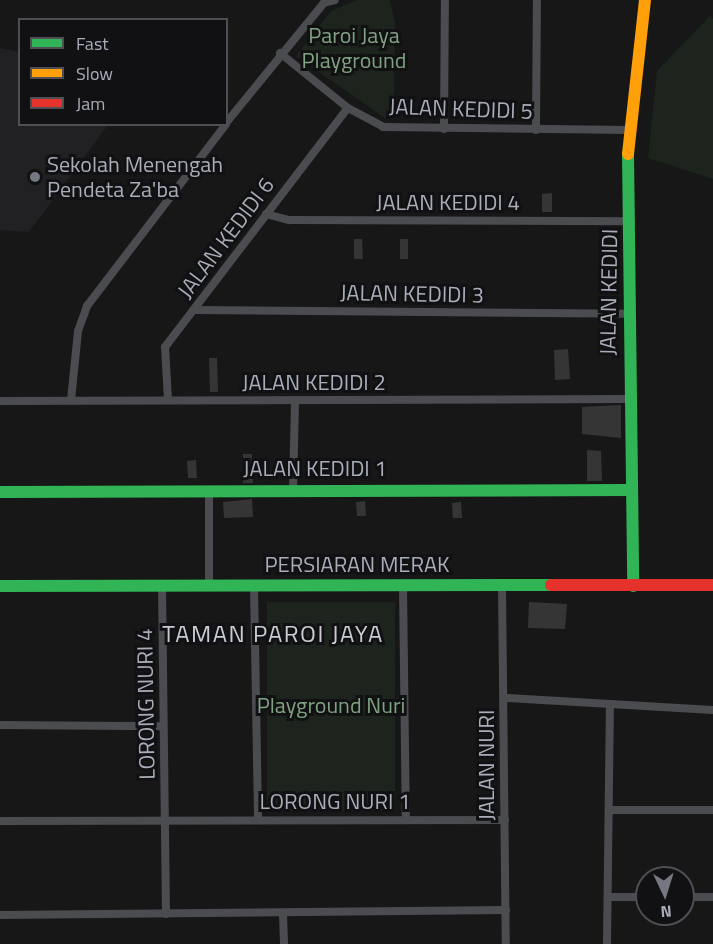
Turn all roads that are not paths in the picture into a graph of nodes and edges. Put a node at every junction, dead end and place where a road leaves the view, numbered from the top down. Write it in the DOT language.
graph roads {
  1 [pos="335,0"];
  2 [pos="445,0"];
  3 [pos="537,0"];
  4 [pos="645,0"];
  5 [pos="280,53"];
  6 [pos="348,108"];
  7 [pos="228,121"];
  8 [pos="224,126"];
  9 [pos="444,129"];
  10 [pos="536,130"];
  11 [pos="628,130"];
  12 [pos="266,214"];
  13 [pos="631,221"];
  14 [pos="194,310"];
  15 [pos="631,314"];
  16 [pos="628,399"];
  17 [pos="72,400"];
  18 [pos="168,400"];
  19 [pos="0,401"];
  20 [pos="295,402"];
  21 [pos="208,490"];
  22 [pos="293,490"];
  23 [pos="629,490"];
  24 [pos="0,492"];
  25 [pos="713,585"];
  26 [pos="0,586"];
  27 [pos="162,586"];
  28 [pos="209,586"];
  29 [pos="254,586"];
  30 [pos="403,586"];
  31 [pos="502,586"];
  32 [pos="633,586"];
  33 [pos="506,698"];
  34 [pos="610,704"];
  35 [pos="713,710"];
  36 [pos="0,725"];
  37 [pos="163,726"];
  38 [pos="609,810"];
  39 [pos="713,810"];
  40 [pos="166,820"];
  41 [pos="258,820"];
  42 [pos="406,820"];
  43 [pos="505,820"];
  44 [pos="0,821"];
  45 [pos="608,897"];
  46 [pos="635,897"];
  47 [pos="695,897"];
  48 [pos="713,897"];
  49 [pos="506,910"];
  50 [pos="165,914"];
  51 [pos="283,914"];
  52 [pos="0,915"];
  53 [pos="284,944"];
  54 [pos="506,944"];
  55 [pos="607,944"];
  1 -- 5 [label="street"];
  2 -- 9 [label="street"];
  3 -- 10 [label="street"];
  4 -- 11 [label="street, JALAN KEDIDI"];
  5 -- 6 [label="street, JALAN KEDIDI 5"];
  5 -- 7 [label="street"];
  6 -- 9 [label="street, JALAN KEDIDI 5"];
  6 -- 12 [label="street, JALAN KEDIDI 6"];
  8 -- 17 [label="street"];
  9 -- 10 [label="street, JALAN KEDIDI 5"];
  10 -- 11 [label="street, JALAN KEDIDI 5"];
  11 -- 13 [label="street, JALAN KEDIDI"];
  12 -- 13 [label="street, JALAN KEDIDI 4"];
  12 -- 14 [label="street, JALAN KEDIDI 6"];
  13 -- 15 [label="street, JALAN KEDIDI"];
  14 -- 15 [label="street, JALAN KEDIDI 3"];
  14 -- 18 [label="street, JALAN KEDIDI 6"];
  15 -- 16 [label="street, JALAN KEDIDI"];
  16 -- 20 [label="street, JALAN KEDIDI 2"];
  16 -- 23 [label="street, JALAN KEDIDI"];
  17 -- 18 [label="street, JALAN KEDIDI 2"];
  17 -- 19 [label="street, JALAN KEDIDI 2"];
  18 -- 20 [label="street, JALAN KEDIDI 2"];
  20 -- 22 [label="street"];
  21 -- 22 [label="street, JALAN KEDIDI 1"];
  21 -- 24 [label="street, JALAN KEDIDI 1"];
  21 -- 28 [label="street"];
  22 -- 23 [label="street, JALAN KEDIDI 1"];
  23 -- 32 [label="street, JALAN KEDIDI"];
  25 -- 32 [label="street, PERSIARAN MERAK"];
  26 -- 27 [label="street, PERSIARAN MERAK"];
  27 -- 28 [label="street, PERSIARAN MERAK"];
  27 -- 37 [label="street, LORONG NURI 4"];
  28 -- 29 [label="street, PERSIARAN MERAK"];
  29 -- 30 [label="street, PERSIARAN MERAK"];
  29 -- 41 [label="street"];
  30 -- 31 [label="street, PERSIARAN MERAK"];
  30 -- 42 [label="street"];
  31 -- 32 [label="street, PERSIARAN MERAK"];
  31 -- 33 [label="street, JALAN NURI"];
  33 -- 34 [label="street"];
  33 -- 43 [label="street, JALAN NURI"];
  34 -- 35 [label="street"];
  34 -- 38 [label="street"];
  36 -- 37 [label="street"];
  37 -- 40 [label="street, LORONG NURI 4"];
  38 -- 39 [label="street"];
  38 -- 45 [label="street"];
  40 -- 41 [label="street, LORONG NURI 1"];
  40 -- 44 [label="street, LORONG NURI 1"];
  40 -- 50 [label="street, LORONG NURI 4"];
  41 -- 42 [label="street, LORONG NURI 1"];
  42 -- 43 [label="street, LORONG NURI 1"];
  43 -- 49 [label="street, JALAN NURI"];
  45 -- 46 [label="street"];
  45 -- 55 [label="street"];
  47 -- 48 [label="street"];
  49 -- 51 [label="street"];
  49 -- 54 [label="street, JALAN NURI"];
  50 -- 51 [label="street"];
  50 -- 52 [label="street"];
  51 -- 53 [label="street"];
}
